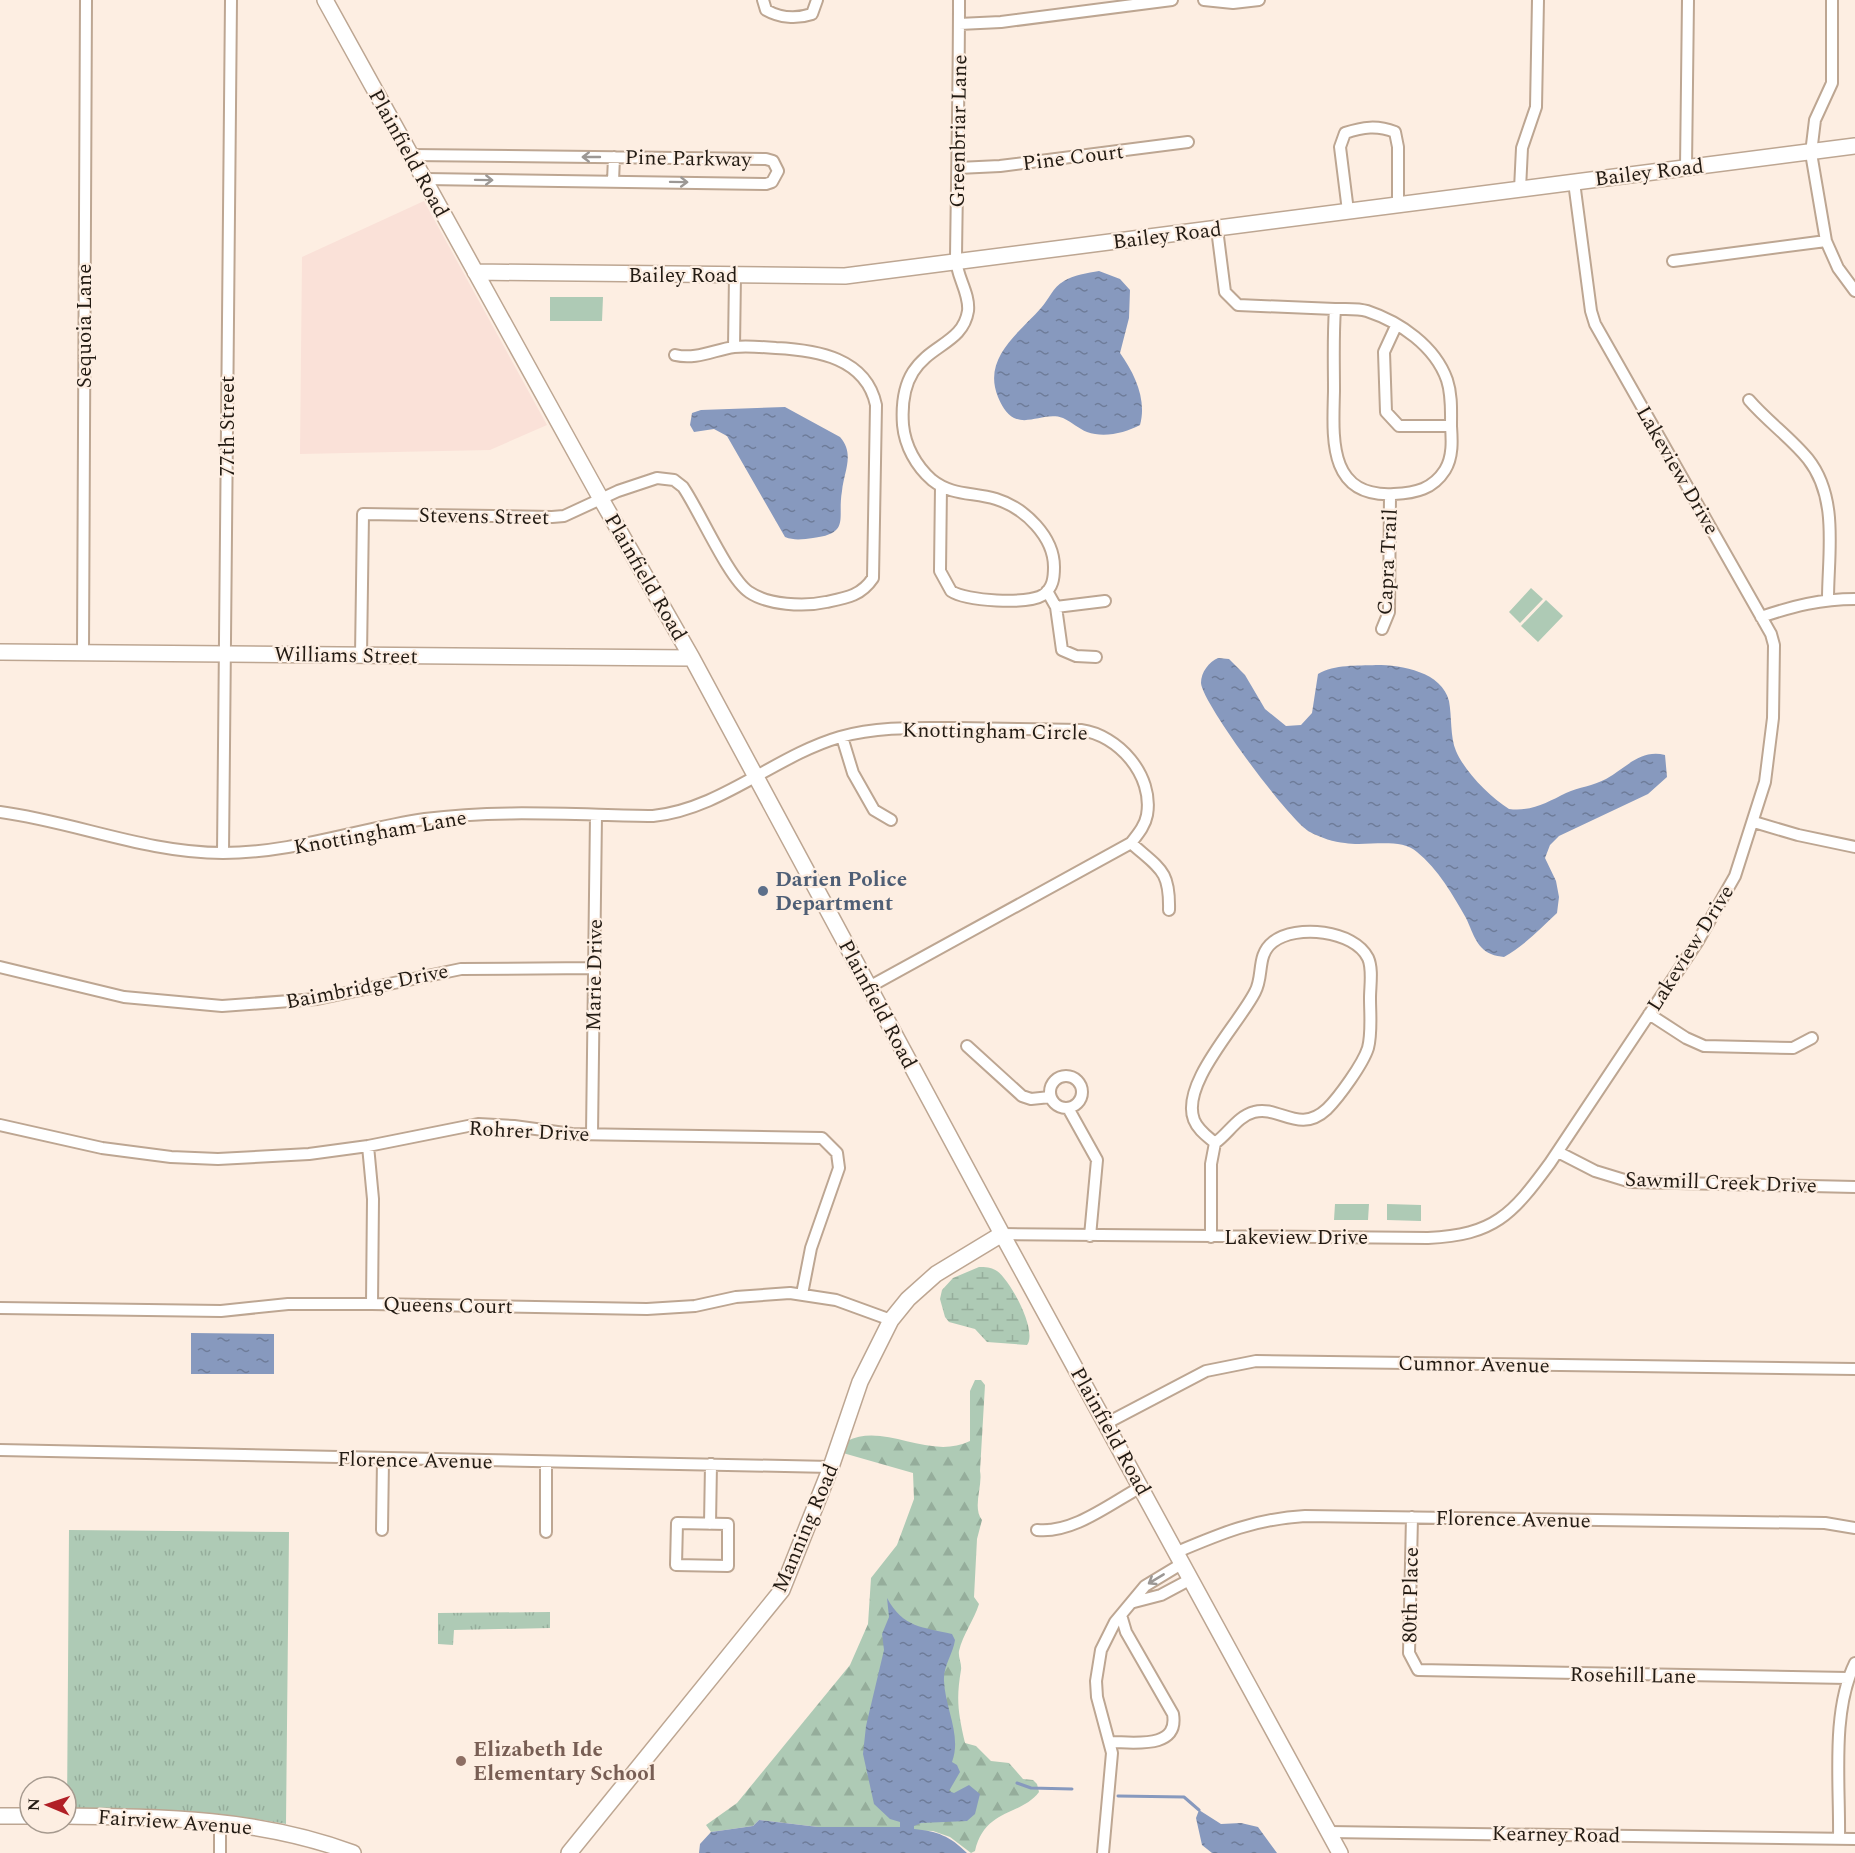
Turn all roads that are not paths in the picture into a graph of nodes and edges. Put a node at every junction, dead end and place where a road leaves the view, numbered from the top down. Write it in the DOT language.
graph roads {
  1 [pos="86,0"];
  2 [pos="231,0"];
  3 [pos="325,0"];
  4 [pos="763,0"];
  5 [pos="817,0"];
  6 [pos="959,0"];
  7 [pos="1172,0"];
  8 [pos="1204,0"];
  9 [pos="1259,0"];
  10 [pos="1538,0"];
  11 [pos="1688,0"];
  12 [pos="1832,0"];
  13 [pos="1246,1"];
  14 [pos="959,24"];
  15 [pos="1188,142"];
  16 [pos="1855,146"];
  17 [pos="1811,153"];
  18 [pos="411,155"];
  19 [pos="614,157"];
  20 [pos="1686,167"];
  21 [pos="958,168"];
  22 [pos="425,179"];
  23 [pos="613,181"];
  24 [pos="1574,182"];
  25 [pos="1520,189"];
  26 [pos="1398,204"];
  27 [pos="1348,211"];
  28 [pos="1216,229"];
  29 [pos="1826,242"];
  30 [pos="1673,261"];
  31 [pos="956,262"];
  32 [pos="475,272"];
  33 [pos="735,275"];
  34 [pos="1855,291"];
  35 [pos="1335,309"];
  36 [pos="1396,326"];
  37 [pos="734,347"];
  38 [pos="675,355"];
  39 [pos="1749,400"];
  40 [pos="1451,426"];
  41 [pos="942,486"];
  42 [pos="1390,495"];
  43 [pos="601,500"];
  44 [pos="1047,591"];
  45 [pos="1828,599"];
  46 [pos="1855,600"];
  47 [pos="1105,601"];
  48 [pos="1056,607"];
  49 [pos="1761,617"];
  50 [pos="1382,628"];
  51 [pos="0,652"];
  52 [pos="83,652"];
  53 [pos="225,654"];
  54 [pos="361,655"];
  55 [pos="1096,657"];
  56 [pos="692,658"];
  57 [pos="842,737"];
  58 [pos="755,776"];
  59 [pos="0,812"];
  60 [pos="596,815"];
  61 [pos="891,820"];
  62 [pos="1754,822"];
  63 [pos="1131,843"];
  64 [pos="1855,847"];
  65 [pos="223,853"];
  66 [pos="1169,910"];
  67 [pos="0,967"];
  68 [pos="595,968"];
  69 [pos="869,987"];
  70 [pos="1649,1014"];
  71 [pos="1812,1038"];
  72 [pos="967,1046"];
  73 [pos="1050,1097"];
  74 [pos="1068,1108"];
  75 [pos="0,1125"];
  76 [pos="592,1134"];
  77 [pos="1215,1143"];
  78 [pos="368,1146"];
  79 [pos="1558,1152"];
  80 [pos="1855,1187"];
  81 [pos="1002,1234"];
  82 [pos="1090,1236"];
  83 [pos="1210,1237"];
  84 [pos="802,1294"];
  85 [pos="372,1304"];
  86 [pos="0,1308"];
  87 [pos="891,1320"];
  88 [pos="1855,1369"];
  89 [pos="1107,1423"];
  90 [pos="0,1450"];
  91 [pos="383,1460"];
  92 [pos="546,1463"];
  93 [pos="711,1464"];
  94 [pos="831,1467"];
  95 [pos="1141,1487"];
  96 [pos="1412,1517"];
  97 [pos="710,1524"];
  98 [pos="1855,1528"];
  99 [pos="382,1530"];
  100 [pos="1037,1530"];
  101 [pos="546,1532"];
  102 [pos="1180,1558"];
  103 [pos="1191,1579"];
  104 [pos="1134,1602"];
  105 [pos="1121,1615"];
  106 [pos="1855,1663"];
  107 [pos="1418,1670"];
  108 [pos="1848,1678"];
  109 [pos="1110,1742"];
  110 [pos="0,1816"];
  111 [pos="18,1816"];
  112 [pos="78,1816"];
  113 [pos="220,1821"];
  114 [pos="1328,1832"];
  115 [pos="1839,1838"];
  116 [pos="1855,1839"];
  117 [pos="220,1853"];
  118 [pos="353,1853"];
  119 [pos="570,1853"];
  120 [pos="1103,1853"];
  121 [pos="1340,1853"];
  1 -- 52 [label="street, Sequoia Lane"];
  2 -- 53 [label="street, 77th Street"];
  3 -- 18 [label="street, Plainfield Road"];
  4 -- 5 [label="street"];
  6 -- 14 [label="street, Greenbriar Lane"];
  7 -- 14 [label="street"];
  8 -- 13 [label="street"];
  9 -- 13 [label="street"];
  10 -- 25 [label="street"];
  11 -- 20 [label="street"];
  12 -- 17 [label="street"];
  14 -- 21 [label="street, Greenbriar Lane"];
  15 -- 21 [label="street, Pine Court"];
  16 -- 17 [label="street, Bailey Road"];
  17 -- 20 [label="street, Bailey Road"];
  17 -- 29 [label="street"];
  19 -- 18 [label="street, Pine Parkway, one-way"];
  18 -- 22 [label="street, Plainfield Road"];
  19 -- 23 [label="street"];
  23 -- 19 [label="street, Pine Parkway, one-way"];
  20 -- 24 [label="street, Bailey Road"];
  21 -- 31 [label="street, Greenbriar Lane"];
  22 -- 23 [label="street, Pine Parkway, one-way"];
  22 -- 32 [label="street, Plainfield Road"];
  24 -- 25 [label="street, Bailey Road"];
  24 -- 49 [label="street, Lakeview Drive"];
  25 -- 26 [label="street, Bailey Road"];
  26 -- 27 [label="street, Bailey Road"];
  26 -- 27 [label="street"];
  27 -- 28 [label="street, Bailey Road"];
  28 -- 31 [label="street, Bailey Road"];
  28 -- 35 [label="street"];
  29 -- 30 [label="street"];
  29 -- 34 [label="street"];
  31 -- 33 [label="street, Bailey Road"];
  31 -- 41 [label="street, Greenbriar Lane"];
  32 -- 33 [label="street, Bailey Road"];
  32 -- 43 [label="street, Plainfield Road"];
  33 -- 37 [label="street"];
  35 -- 36 [label="street"];
  35 -- 42 [label="street"];
  36 -- 40 [label="street"];
  36 -- 40 [label="street"];
  37 -- 38 [label="street, Stevens Street"];
  37 -- 43 [label="street, Stevens Street"];
  39 -- 45 [label="street"];
  40 -- 42 [label="street"];
  41 -- 44 [label="street"];
  41 -- 44 [label="street"];
  42 -- 50 [label="street, Capra Trail"];
  43 -- 54 [label="street, Stevens Street"];
  43 -- 56 [label="street, Plainfield Road"];
  44 -- 48 [label="street"];
  45 -- 46 [label="street"];
  45 -- 49 [label="street"];
  47 -- 48 [label="street"];
  48 -- 55 [label="street"];
  49 -- 62 [label="street, Lakeview Drive"];
  51 -- 52 [label="street, Williams Street"];
  52 -- 53 [label="street, Williams Street"];
  53 -- 54 [label="street, Williams Street"];
  53 -- 65 [label="street, 77th Street"];
  54 -- 56 [label="street, Williams Street"];
  56 -- 58 [label="street, Plainfield Road"];
  57 -- 58 [label="street, Knottingham Circle"];
  57 -- 61 [label="street"];
  57 -- 63 [label="street, Knottingham Circle"];
  58 -- 60 [label="street, Knottingham Lane"];
  58 -- 69 [label="street, Plainfield Road"];
  59 -- 65 [label="street, Knottingham Lane"];
  60 -- 65 [label="street, Knottingham Lane"];
  60 -- 68 [label="street, Marie Drive"];
  62 -- 64 [label="street"];
  62 -- 70 [label="street, Lakeview Drive"];
  63 -- 66 [label="street"];
  63 -- 69 [label="street, Knottingham Circle"];
  67 -- 68 [label="street, Baimbridge Drive"];
  68 -- 76 [label="street, Marie Drive"];
  69 -- 81 [label="street, Plainfield Road"];
  70 -- 71 [label="street"];
  70 -- 79 [label="street, Lakeview Drive"];
  72 -- 73 [label="street"];
  73 -- 74 [label="street"];
  73 -- 74 [label="street"];
  74 -- 82 [label="street"];
  75 -- 78 [label="street, Rohrer Drive"];
  76 -- 78 [label="street, Rohrer Drive"];
  76 -- 84 [label="street, Rohrer Drive"];
  77 -- 77 [label="street"];
  77 -- 83 [label="street"];
  78 -- 85 [label="street"];
  79 -- 80 [label="street, Sawmill Creek Drive"];
  79 -- 83 [label="street, Lakeview Drive"];
  81 -- 82 [label="street, Lakeview Drive"];
  81 -- 87 [label="street, Manning Road"];
  81 -- 89 [label="street, Plainfield Road"];
  82 -- 83 [label="street, Lakeview Drive"];
  84 -- 85 [label="street, Queens Court"];
  84 -- 87 [label="street, Queens Court"];
  85 -- 86 [label="street, Queens Court"];
  87 -- 94 [label="street, Manning Road"];
  88 -- 89 [label="street, Cumnor Avenue"];
  89 -- 95 [label="street, Plainfield Road"];
  90 -- 91 [label="street, Florence Avenue"];
  91 -- 92 [label="street, Florence Avenue"];
  91 -- 99 [label="street"];
  92 -- 93 [label="street, Florence Avenue"];
  92 -- 101 [label="street"];
  93 -- 94 [label="street, Florence Avenue"];
  93 -- 97 [label="street"];
  94 -- 119 [label="street, Manning Road"];
  95 -- 100 [label="street"];
  95 -- 102 [label="street, Plainfield Road"];
  96 -- 98 [label="street, Florence Avenue"];
  96 -- 102 [label="street, Florence Avenue"];
  96 -- 107 [label="street, 80th Place"];
  97 -- 97 [label="street"];
  102 -- 103 [label="street, Plainfield Road"];
  102 -- 104 [label="street, Florence Avenue, one-way"];
  103 -- 104 [label="street"];
  103 -- 114 [label="street, Plainfield Road"];
  104 -- 105 [label="street, Florence Avenue"];
  105 -- 109 [label="street, Florence Avenue"];
  105 -- 109 [label="street"];
  106 -- 108 [label="street"];
  107 -- 108 [label="street, Rosehill Lane"];
  108 -- 115 [label="street"];
  109 -- 120 [label="street, Florence Avenue"];
  110 -- 111 [label="street"];
  112 -- 113 [label="street, Fairview Avenue"];
  113 -- 117 [label="street"];
  113 -- 118 [label="street, Fairview Avenue"];
  114 -- 115 [label="street, Kearney Road"];
  114 -- 121 [label="street, Plainfield Road"];
  115 -- 116 [label="street, Kearney Road"];
}
